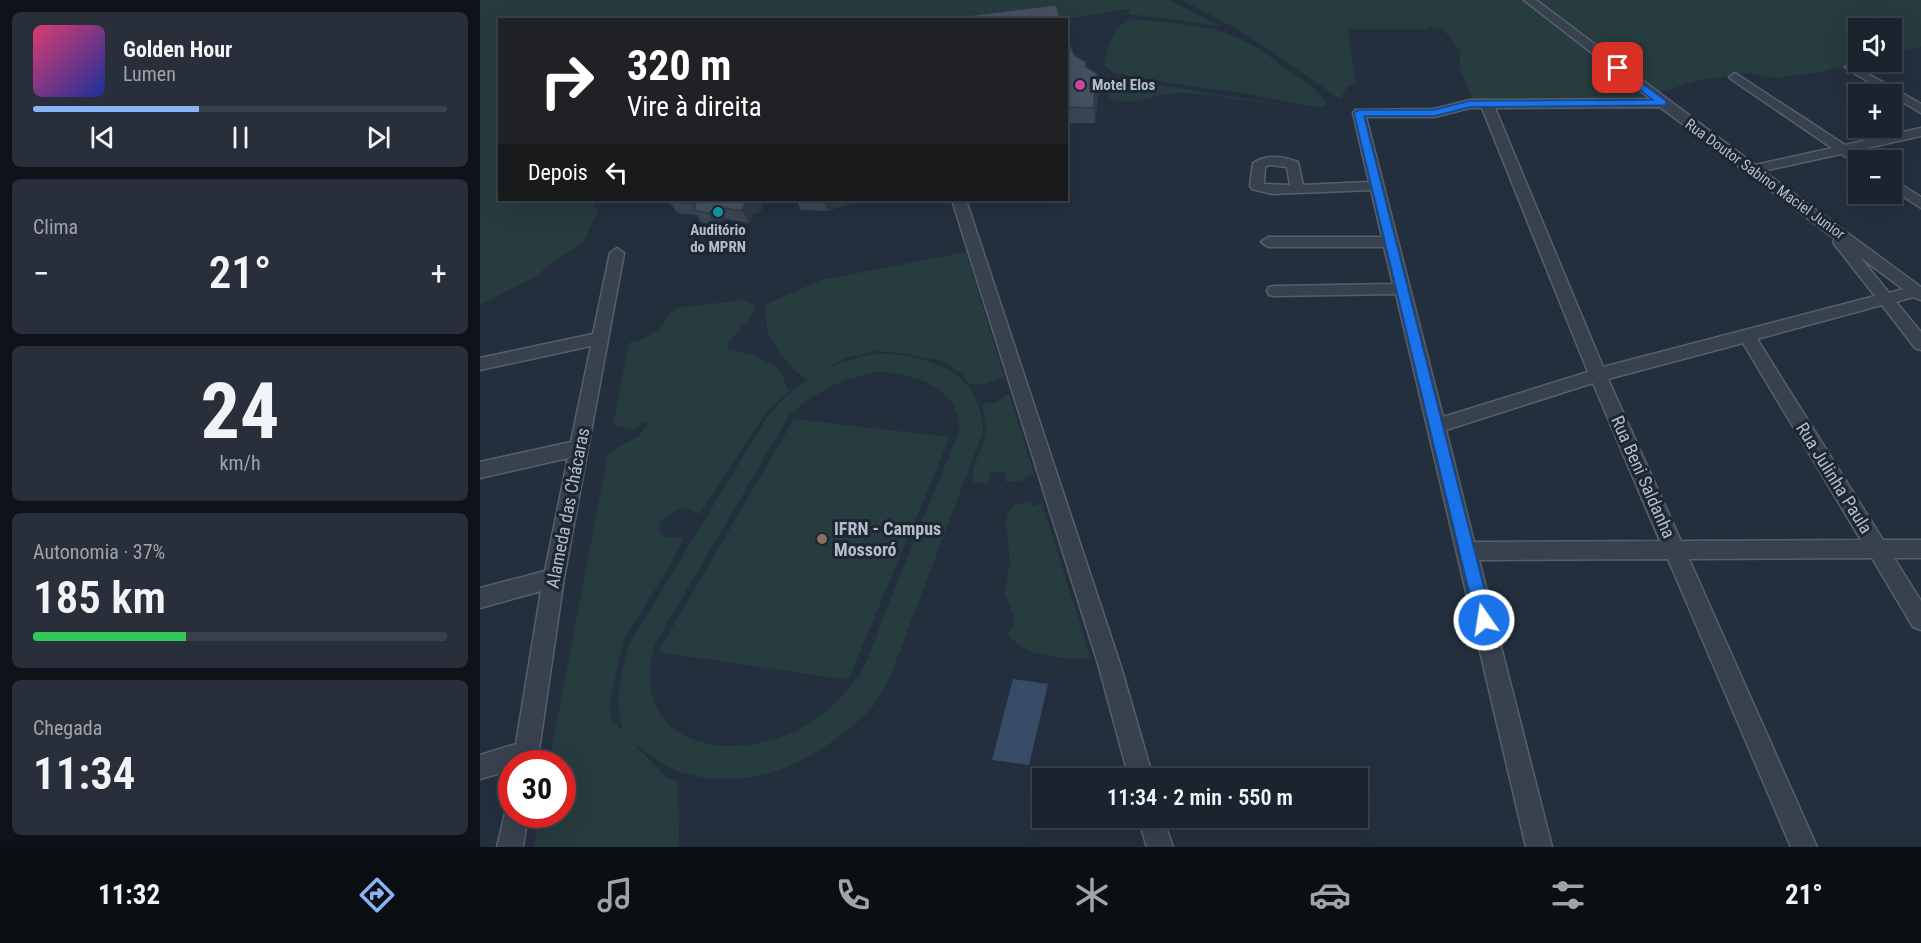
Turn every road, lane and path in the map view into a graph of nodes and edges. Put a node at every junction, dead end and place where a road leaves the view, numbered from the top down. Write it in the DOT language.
graph roads {
  1 [pos="1529,0"];
  2 [pos="1859,72"];
  3 [pos="1735,77"];
  4 [pos="1663,103"];
  5 [pos="1487,104"];
  6 [pos="1921,109"];
  7 [pos="1921,132"];
  8 [pos="1843,149"];
  9 [pos="1848,152"];
  10 [pos="1753,169"];
  11 [pos="1377,186"];
  12 [pos="1297,189"];
  13 [pos="1902,190"];
  14 [pos="959,201"];
  15 [pos="1921,204"];
  16 [pos="1823,221"];
  17 [pos="1268,242"];
  18 [pos="1391,242"];
  19 [pos="617,253"];
  20 [pos="1403,289"];
  21 [pos="1275,291"];
  22 [pos="1918,293"];
  23 [pos="1886,300"];
  24 [pos="1747,336"];
  25 [pos="602,338"];
  26 [pos="1921,344"];
  27 [pos="480,364"];
  28 [pos="1598,375"];
  29 [pos="1437,426"];
  30 [pos="578,448"];
  31 [pos="480,470"];
  32 [pos="1878,549"];
  33 [pos="1921,549"];
  34 [pos="1675,550"];
  35 [pos="1468,551"];
  36 [pos="554,578"];
  37 [pos="480,598"];
  38 [pos="1921,620"];
  39 [pos="527,750"];
  40 [pos="498,763"];
  41 [pos="480,767"];
  42 [pos="1138,768"];
  43 [pos="513,828"];
  44 [pos="1154,828"];
  45 [pos="510,847"];
  46 [pos="1160,847"];
  47 [pos="1539,847"];
  48 [pos="1804,847"];
  1 -- 4 [label="street, Rua Doutor Sabino Maciel Junior"];
  2 -- 6 [label="street"];
  3 -- 8 [label="street"];
  4 -- 5 [label="street"];
  4 -- 10 [label="street, Rua Doutor Sabino Maciel Junior"];
  5 -- 11 [label="street"];
  5 -- 28 [label="street, Rua Beni Saldanha"];
  7 -- 8 [label="street"];
  8 -- 9 [label="street"];
  8 -- 10 [label="street"];
  10 -- 16 [label="street, Rua Doutor Sabino Maciel Junior"];
  11 -- 12 [label="street"];
  11 -- 18 [label="street"];
  13 -- 15 [label="street"];
  14 -- 42 [label="street"];
  16 -- 22 [label="street, Rua Doutor Sabino Maciel Junior"];
  16 -- 23 [label="street"];
  17 -- 18 [label="street"];
  18 -- 20 [label="street"];
  19 -- 25 [label="street, Alameda das Chácaras"];
  20 -- 21 [label="street"];
  20 -- 29 [label="street"];
  22 -- 23 [label="street"];
  23 -- 24 [label="street"];
  23 -- 26 [label="street"];
  24 -- 28 [label="street"];
  24 -- 32 [label="street, Rua Julinha Paula"];
  25 -- 27 [label="street"];
  25 -- 30 [label="street, Alameda das Chácaras"];
  28 -- 29 [label="street"];
  28 -- 34 [label="street, Rua Beni Saldanha"];
  29 -- 35 [label="street"];
  30 -- 31 [label="street"];
  30 -- 36 [label="street, Alameda das Chácaras"];
  32 -- 33 [label="street"];
  32 -- 34 [label="street"];
  32 -- 38 [label="street, Rua Julinha Paula"];
  34 -- 35 [label="street"];
  34 -- 48 [label="street, Rua Beni Saldanha"];
  35 -- 47 [label="street"];
  36 -- 37 [label="street"];
  36 -- 39 [label="street, Alameda das Chácaras"];
  40 -- 41 [label="street"];
  43 -- 45 [label="street"];
  44 -- 46 [label="street"];
}
